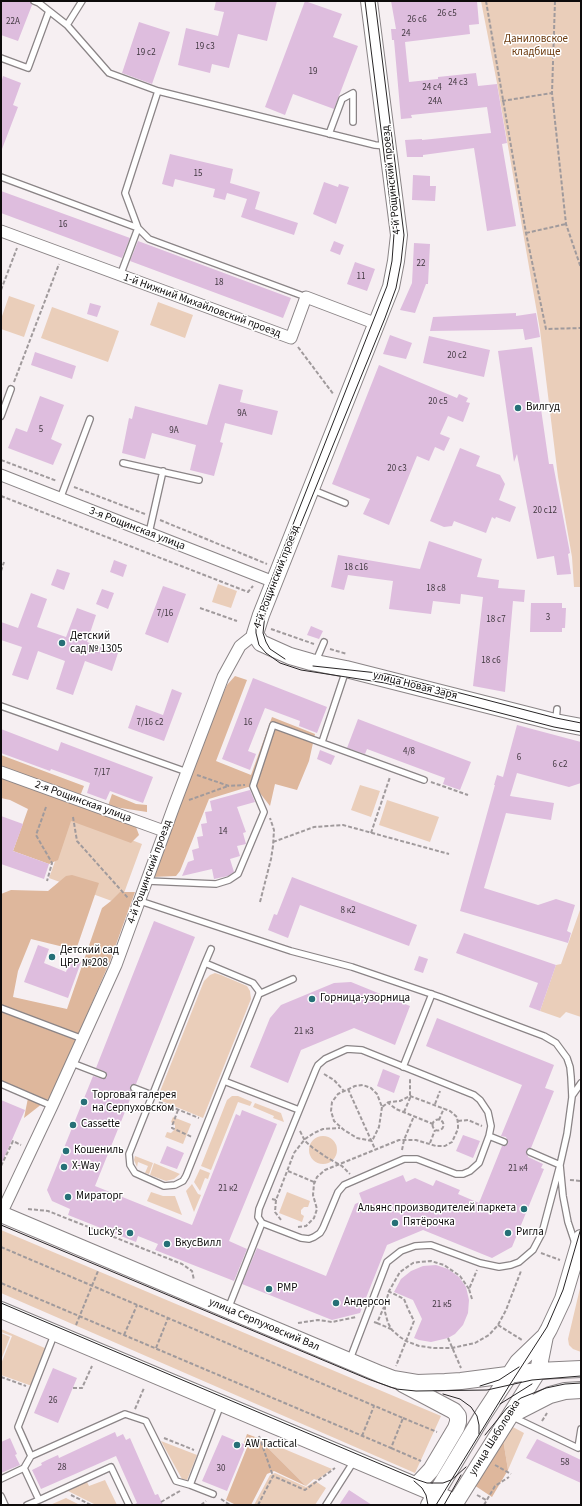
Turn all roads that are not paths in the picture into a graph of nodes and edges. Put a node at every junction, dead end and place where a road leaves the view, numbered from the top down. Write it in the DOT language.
graph roads {
  1 [pos="34,1"];
  2 [pos="82,1"];
  3 [pos="369,1"];
  4 [pos="50,11"];
  5 [pos="67,25"];
  6 [pos="1,58"];
  7 [pos="158,91"];
  8 [pos="353,122"];
  9 [pos="329,134"];
  10 [pos="389,146"];
  11 [pos="1,177"];
  12 [pos="138,228"];
  13 [pos="1,231"];
  14 [pos="120,276"];
  15 [pos="306,297"];
  16 [pos="377,324"];
  17 [pos="11,389"];
  18 [pos="1,416"];
  19 [pos="90,419"];
  20 [pos="123,463"];
  21 [pos="163,472"];
  22 [pos="1,475"];
  23 [pos="199,480"];
  24 [pos="311,489"];
  25 [pos="60,499"];
  26 [pos="345,503"];
  27 [pos="149,533"];
  28 [pos="274,582"];
  29 [pos="262,630"];
  30 [pos="323,644"];
  31 [pos="347,661"];
  32 [pos="316,663"];
  33 [pos="1,706"];
  34 [pos="581,727"];
  35 [pos="322,742"];
  36 [pos="1,772"];
  37 [pos="187,772"];
  38 [pos="424,780"];
  39 [pos="164,831"];
  40 [pos="148,881"];
  41 [pos="140,900"];
  42 [pos="211,949"];
  43 [pos="205,964"];
  44 [pos="293,979"];
  45 [pos="259,994"];
  46 [pos="432,994"];
  47 [pos="1,1008"];
  48 [pos="83,1039"];
  49 [pos="72,1063"];
  50 [pos="403,1067"];
  51 [pos="103,1075"];
  52 [pos="224,1080"];
  53 [pos="1,1084"];
  54 [pos="581,1084"];
  55 [pos="134,1088"];
  56 [pos="152,1097"];
  57 [pos="572,1097"];
  58 [pos="52,1106"];
  59 [pos="299,1110"];
  60 [pos="490,1132"];
  61 [pos="504,1142"];
  62 [pos="530,1152"];
  63 [pos="560,1165"];
  64 [pos="1,1214"];
  65 [pos="262,1223"];
  66 [pos="579,1245"];
  67 [pos="1,1310"];
  68 [pos="228,1310"];
  69 [pos="55,1333"];
  70 [pos="545,1336"];
  71 [pos="349,1361"];
  72 [pos="581,1369"];
  73 [pos="538,1370"];
  74 [pos="395,1371"];
  75 [pos="510,1373"];
  76 [pos="529,1385"];
  77 [pos="581,1390"];
  78 [pos="550,1395"];
  79 [pos="221,1403"];
  80 [pos="509,1416"];
  81 [pos="581,1428"];
  82 [pos="31,1456"];
  83 [pos="355,1459"];
  84 [pos="24,1468"];
  85 [pos="1,1479"];
  86 [pos="190,1485"];
  87 [pos="417,1485"];
  88 [pos="213,1494"];
  89 [pos="1,1496"];
  90 [pos="432,1499"];
  91 [pos="39,1500"];
  92 [pos="454,1504"];
  93 [pos="5,1505"];
  94 [pos="27,1505"];
  95 [pos="129,1505"];
  96 [pos="326,1505"];
  1 -- 4 [label="lane"];
  2 -- 5 [label="lane"];
  3 -- 10 [label="main road, 4-й Рощинский проезд"];
  4 -- 5 [label="lane"];
  4 -- 6 [label="lane"];
  5 -- 7 [label="lane"];
  7 -- 9 [label="lane"];
  7 -- 12 [label="lane"];
  8 -- 9 [label="lane"];
  9 -- 10 [label="lane"];
  10 -- 16 [label="main road, 4-й Рощинский проезд"];
  11 -- 12 [label="lane"];
  12 -- 14 [label="lane"];
  12 -- 15 [label="lane"];
  13 -- 14 [label="street, 1-й Нижний Михайловский проезд"];
  14 -- 15 [label="street, 1-й Нижний Михайловский проезд"];
  15 -- 16 [label="street"];
  16 -- 24 [label="main road, 4-й Рощинский проезд"];
  17 -- 18 [label="lane"];
  19 -- 25 [label="lane"];
  20 -- 21 [label="lane"];
  21 -- 23 [label="lane"];
  21 -- 27 [label="lane"];
  22 -- 25 [label="street, 3-я Рощинская улица"];
  24 -- 26 [label="lane"];
  24 -- 28 [label="main road, 4-й Рощинский проезд"];
  25 -- 27 [label="street, 3-я Рощинская улица"];
  27 -- 28 [label="street, 3-я Рощинская улица"];
  28 -- 29 [label="main road, 4-й Рощинский проезд"];
  29 -- 32 [label="main road, улица Новая Заря"];
  29 -- 37 [label="street, 4-й Рощинский проезд"];
  30 -- 32 [label="lane"];
  31 -- 32 [label="main road, улица Новая Заря"];
  31 -- 34 [label="main road, улица Новая Заря"];
  31 -- 35 [label="lane"];
  33 -- 37 [label="lane"];
  35 -- 38 [label="lane"];
  35 -- 40 [label="lane"];
  36 -- 39 [label="street, 2-я Рощинская улица"];
  37 -- 39 [label="street, 4-й Рощинский проезд"];
  39 -- 40 [label="street, 4-й Рощинский проезд"];
  40 -- 41 [label="street, 4-й Рощинский проезд"];
  41 -- 46 [label="lane"];
  41 -- 48 [label="street, 4-й Рощинский проезд"];
  42 -- 43 [label="lane"];
  43 -- 45 [label="lane"];
  43 -- 56 [label="lane"];
  44 -- 45 [label="lane"];
  45 -- 52 [label="lane"];
  46 -- 50 [label="lane"];
  46 -- 57 [label="lane"];
  47 -- 48 [label="lane"];
  48 -- 49 [label="street, 4-й Рощинский проезд"];
  49 -- 51 [label="lane"];
  49 -- 58 [label="street, 4-й Рощинский проезд"];
  50 -- 59 [label="lane"];
  50 -- 60 [label="lane"];
  52 -- 56 [label="lane"];
  52 -- 59 [label="lane"];
  53 -- 58 [label="lane"];
  54 -- 57 [label="lane"];
  55 -- 56 [label="lane"];
  57 -- 63 [label="lane"];
  58 -- 64 [label="street, 4-й Рощинский проезд"];
  59 -- 65 [label="lane"];
  60 -- 61 [label="lane"];
  60 -- 65 [label="lane"];
  62 -- 63 [label="lane"];
  63 -- 66 [label="lane"];
  63 -- 71 [label="lane"];
  64 -- 68 [label="main road, улица Серпуховский Вал"];
  65 -- 68 [label="lane"];
  66 -- 70 [label="main road"];
  67 -- 69 [label="main road"];
  68 -- 71 [label="main road, улица Серпуховский Вал"];
  69 -- 79 [label="main road"];
  69 -- 82 [label="lane"];
  70 -- 73 [label="main road, улица Шаболовка"];
  70 -- 75 [label="main road, улица Шаболовка"];
  71 -- 74 [label="main road, улица Серпуховский Вал"];
  72 -- 73 [label="main road, улица Серпуховский Вал"];
  73 -- 75 [label="main road, улица Серпуховский Вал"];
  73 -- 76 [label="main road, улица Шаболовка"];
  74 -- 75 [label="main road, улица Серпуховский Вал"];
  74 -- 87 [label="main road"];
  75 -- 76 [label="main road"];
  75 -- 90 [label="main road, улица Шаболовка"];
  76 -- 78 [label="main road"];
  76 -- 80 [label="main road, улица Шаболовка"];
  77 -- 78 [label="main road"];
  78 -- 80 [label="main road"];
  79 -- 83 [label="main road"];
  79 -- 86 [label="lane"];
  80 -- 81 [label="lane"];
  80 -- 92 [label="main road, улица Шаболовка"];
  82 -- 84 [label="lane"];
  82 -- 86 [label="lane"];
  83 -- 87 [label="main road"];
  83 -- 96 [label="lane"];
  84 -- 85 [label="lane"];
  84 -- 91 [label="lane"];
  86 -- 88 [label="lane"];
  87 -- 90 [label="main road"];
  89 -- 93 [label="lane"];
  90 -- 92 [label="main road"];
  91 -- 94 [label="lane"];
  91 -- 95 [label="lane"];
}
